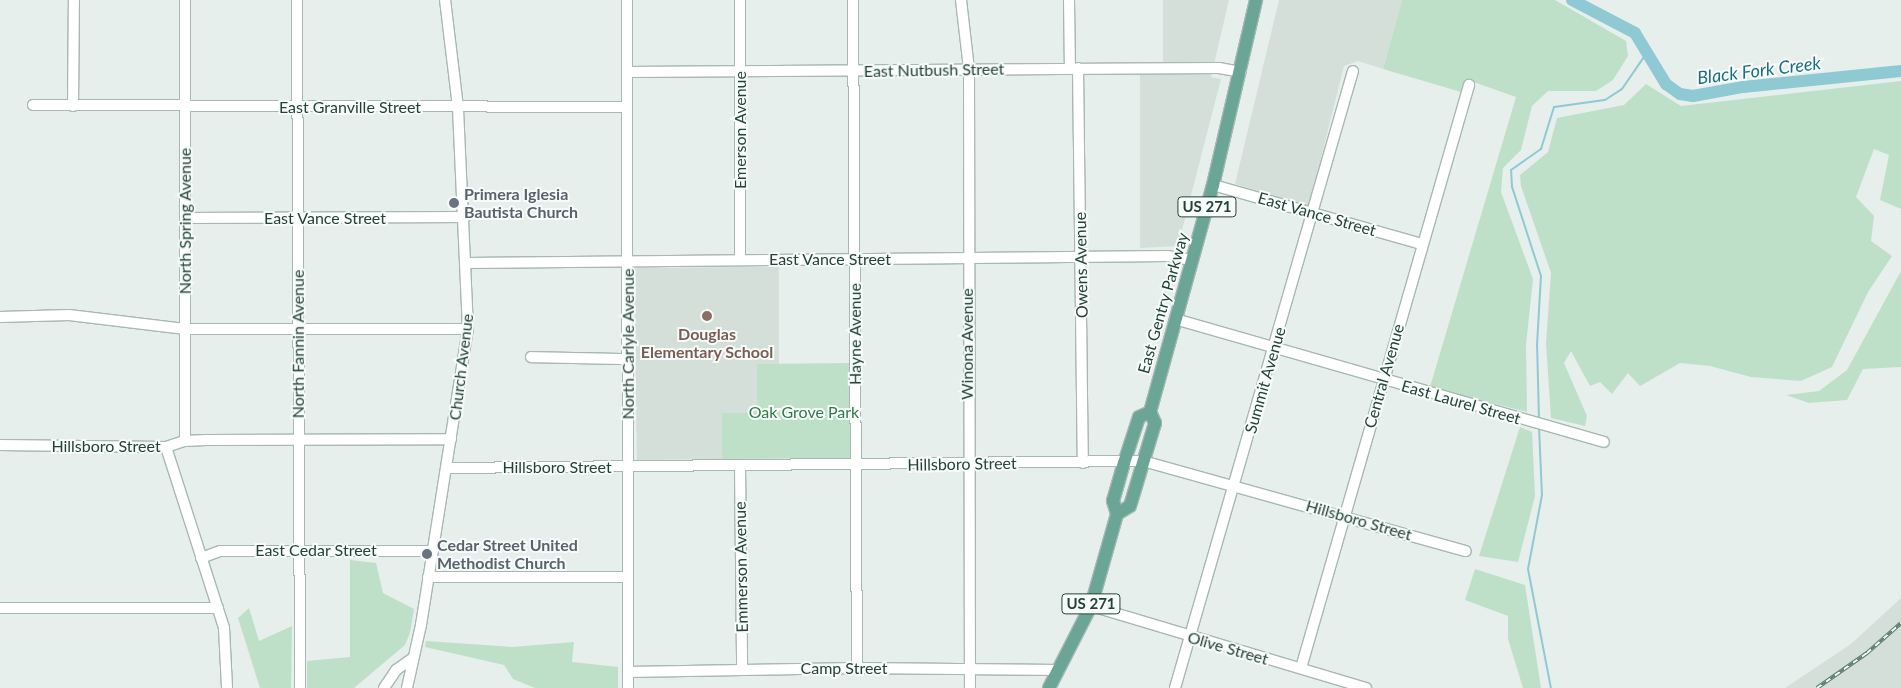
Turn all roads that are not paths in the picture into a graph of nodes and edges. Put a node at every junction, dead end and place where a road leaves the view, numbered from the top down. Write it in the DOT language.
graph roads {
  1 [pos="74,0"];
  2 [pos="185,0"];
  3 [pos="297,0"];
  4 [pos="445,0"];
  5 [pos="627,0"];
  6 [pos="740,0"];
  7 [pos="853,0"];
  8 [pos="961,0"];
  9 [pos="1069,0"];
  10 [pos="1256,0"];
  11 [pos="1074,68"];
  12 [pos="969,69"];
  13 [pos="853,71"];
  14 [pos="1353,71"];
  15 [pos="627,72"];
  16 [pos="740,72"];
  17 [pos="1241,72"];
  18 [pos="1469,85"];
  19 [pos="33,105"];
  20 [pos="73,106"];
  21 [pos="184,106"];
  22 [pos="296,107"];
  23 [pos="458,107"];
  24 [pos="627,107"];
  25 [pos="1213,185"];
  26 [pos="1312,212"];
  27 [pos="465,216"];
  28 [pos="186,218"];
  29 [pos="297,219"];
  30 [pos="1422,244"];
  31 [pos="1080,257"];
  32 [pos="855,259"];
  33 [pos="967,259"];
  34 [pos="740,260"];
  35 [pos="1191,260"];
  36 [pos="627,262"];
  37 [pos="467,263"];
  38 [pos="0,317"];
  39 [pos="1175,318"];
  40 [pos="298,328"];
  41 [pos="185,329"];
  42 [pos="468,329"];
  43 [pos="1274,349"];
  44 [pos="531,357"];
  45 [pos="628,359"];
  46 [pos="1383,380"];
  47 [pos="1150,412"];
  48 [pos="451,439"];
  49 [pos="299,440"];
  50 [pos="185,441"];
  51 [pos="1604,442"];
  52 [pos="0,445"];
  53 [pos="166,447"];
  54 [pos="1143,462"];
  55 [pos="1083,463"];
  56 [pos="1124,463"];
  57 [pos="968,464"];
  58 [pos="856,465"];
  59 [pos="740,466"];
  60 [pos="628,467"];
  61 [pos="446,468"];
  62 [pos="1235,485"];
  63 [pos="1117,514"];
  64 [pos="1343,516"];
  65 [pos="298,549"];
  66 [pos="433,551"];
  67 [pos="1466,551"];
  68 [pos="201,558"];
  69 [pos="428,577"];
  70 [pos="628,577"];
  71 [pos="1090,606"];
  72 [pos="0,608"];
  73 [pos="218,608"];
  74 [pos="1191,637"];
  75 [pos="413,658"];
  76 [pos="857,668"];
  77 [pos="970,668"];
  78 [pos="1301,668"];
  79 [pos="742,669"];
  80 [pos="1060,670"];
  81 [pos="628,672"];
  82 [pos="228,688"];
  83 [pos="300,688"];
  84 [pos="384,688"];
  85 [pos="407,688"];
  86 [pos="628,688"];
  87 [pos="970,688"];
  88 [pos="1049,688"];
  89 [pos="1175,688"];
  90 [pos="1366,688"];
  1 -- 20 [label="street"];
  2 -- 21 [label="street, North Spring Avenue"];
  3 -- 22 [label="street, North Fannin Avenue"];
  4 -- 23 [label="street, Church Avenue"];
  5 -- 15 [label="street, North Carlyle Avenue"];
  6 -- 16 [label="street, Emerson Avenue"];
  7 -- 13 [label="street, Hayne Avenue"];
  8 -- 12 [label="street, Winona Avenue"];
  9 -- 11 [label="street, Owens Avenue"];
  10 -- 17 [label="main road, East Gentry Parkway / US 271"];
  11 -- 12 [label="street, East Nutbush Street"];
  11 -- 17 [label="street, East Nutbush Street"];
  11 -- 31 [label="street, Owens Avenue"];
  12 -- 13 [label="street, East Nutbush Street"];
  12 -- 33 [label="street, Winona Avenue"];
  13 -- 16 [label="street, East Nutbush Street"];
  13 -- 32 [label="street, Hayne Avenue"];
  14 -- 26 [label="street, Summit Avenue"];
  15 -- 16 [label="street, East Nutbush Street"];
  15 -- 24 [label="street, North Carlyle Avenue"];
  16 -- 34 [label="street, Emerson Avenue"];
  17 -- 25 [label="main road, East Gentry Parkway / US 271"];
  18 -- 30 [label="street, Central Avenue"];
  19 -- 20 [label="street, East Granville Street"];
  20 -- 21 [label="street, East Granville Street"];
  21 -- 22 [label="street, East Granville Street"];
  21 -- 28 [label="street, North Spring Avenue"];
  22 -- 23 [label="street, East Granville Street"];
  22 -- 29 [label="street, North Fannin Avenue"];
  23 -- 24 [label="street, East Granville Street"];
  23 -- 27 [label="street, Church Avenue"];
  24 -- 36 [label="street, North Carlyle Avenue"];
  25 -- 26 [label="street, East Vance Street"];
  25 -- 35 [label="main road, East Gentry Parkway / US 271"];
  26 -- 30 [label="street, East Vance Street"];
  26 -- 43 [label="street, Summit Avenue"];
  27 -- 29 [label="street, East Vance Street"];
  27 -- 37 [label="street, Church Avenue"];
  28 -- 29 [label="street, East Vance Street"];
  28 -- 41 [label="street, North Spring Avenue"];
  29 -- 40 [label="street, North Fannin Avenue"];
  30 -- 46 [label="street, Central Avenue"];
  31 -- 33 [label="street, East Vance Street"];
  31 -- 35 [label="street, East Vance Street"];
  31 -- 55 [label="street, Owens Avenue"];
  32 -- 33 [label="street, East Vance Street"];
  32 -- 34 [label="street, East Vance Street"];
  32 -- 58 [label="street, Hayne Avenue"];
  33 -- 57 [label="street, Winona Avenue"];
  34 -- 36 [label="street, East Vance Street"];
  35 -- 39 [label="main road, East Gentry Parkway / US 271"];
  36 -- 37 [label="street, East Vance Street"];
  36 -- 45 [label="street, North Carlyle Avenue"];
  37 -- 42 [label="street, Church Avenue"];
  38 -- 41 [label="street"];
  39 -- 43 [label="street, East Laurel Street"];
  39 -- 47 [label="main road, East Gentry Parkway / US 271"];
  40 -- 41 [label="street"];
  40 -- 42 [label="street"];
  40 -- 49 [label="street, North Fannin Avenue"];
  41 -- 50 [label="street, North Spring Avenue"];
  42 -- 48 [label="street, Church Avenue"];
  43 -- 46 [label="street, East Laurel Street"];
  43 -- 62 [label="street, Summit Avenue"];
  44 -- 45 [label="street"];
  45 -- 60 [label="street, North Carlyle Avenue"];
  46 -- 51 [label="street, East Laurel Street"];
  46 -- 64 [label="street, Central Avenue"];
  47 -- 54 [label="main road, East Gentry Parkway / US 271"];
  47 -- 56 [label="main road, East Gentry Parkway / US 271"];
  48 -- 49 [label="street, Hillsboro Street"];
  48 -- 61 [label="street, Church Avenue"];
  49 -- 50 [label="street, Hillsboro Street"];
  49 -- 65 [label="street, North Fannin Avenue"];
  50 -- 53 [label="street, Hillsboro Street"];
  52 -- 53 [label="street, Hillsboro Street"];
  53 -- 68 [label="street"];
  54 -- 56 [label="street, Hillsboro Street"];
  54 -- 62 [label="street, Hillsboro Street"];
  54 -- 63 [label="main road, East Gentry Parkway / US 271"];
  55 -- 56 [label="street, Hillsboro Street"];
  55 -- 57 [label="street, Hillsboro Street"];
  56 -- 63 [label="main road, East Gentry Parkway / US 271"];
  57 -- 58 [label="street, Hillsboro Street"];
  57 -- 77 [label="street, Winona Avenue"];
  58 -- 59 [label="street, Hillsboro Street"];
  58 -- 76 [label="street, Hayne Avenue"];
  59 -- 60 [label="street, Hillsboro Street"];
  59 -- 79 [label="street, Emmerson Avenue"];
  60 -- 61 [label="street, Hillsboro Street"];
  60 -- 70 [label="street, North Carlyle Avenue"];
  61 -- 66 [label="street, Church Avenue"];
  62 -- 64 [label="street, Hillsboro Street"];
  62 -- 74 [label="street, Summit Avenue"];
  63 -- 71 [label="main road, East Gentry Parkway / US 271"];
  64 -- 67 [label="street, Hillsboro Street"];
  64 -- 78 [label="street, Central Avenue"];
  65 -- 66 [label="street, East Cedar Street"];
  65 -- 68 [label="street, East Cedar Street"];
  65 -- 83 [label="street, North Fannin Avenue"];
  66 -- 69 [label="street, Church Avenue"];
  68 -- 73 [label="street"];
  69 -- 70 [label="street"];
  69 -- 75 [label="street, Church Avenue"];
  70 -- 81 [label="street, North Carlyle Avenue"];
  71 -- 74 [label="street, Olive Street"];
  71 -- 80 [label="main road, East Gentry Parkway / US 271"];
  72 -- 73 [label="street"];
  73 -- 82 [label="street"];
  74 -- 78 [label="street, Olive Street"];
  74 -- 89 [label="street, Summit Avenue"];
  75 -- 84 [label="street"];
  75 -- 85 [label="street, Church Avenue"];
  76 -- 77 [label="street, Camp Street"];
  76 -- 79 [label="street, Camp Street"];
  77 -- 80 [label="street, Camp Street"];
  77 -- 87 [label="street, Winona Avenue"];
  78 -- 90 [label="street, Olive Street"];
  79 -- 81 [label="street, Camp Street"];
  80 -- 88 [label="main road, East Gentry Parkway / US 271"];
  81 -- 86 [label="street, North Carlyle Avenue"];
}
